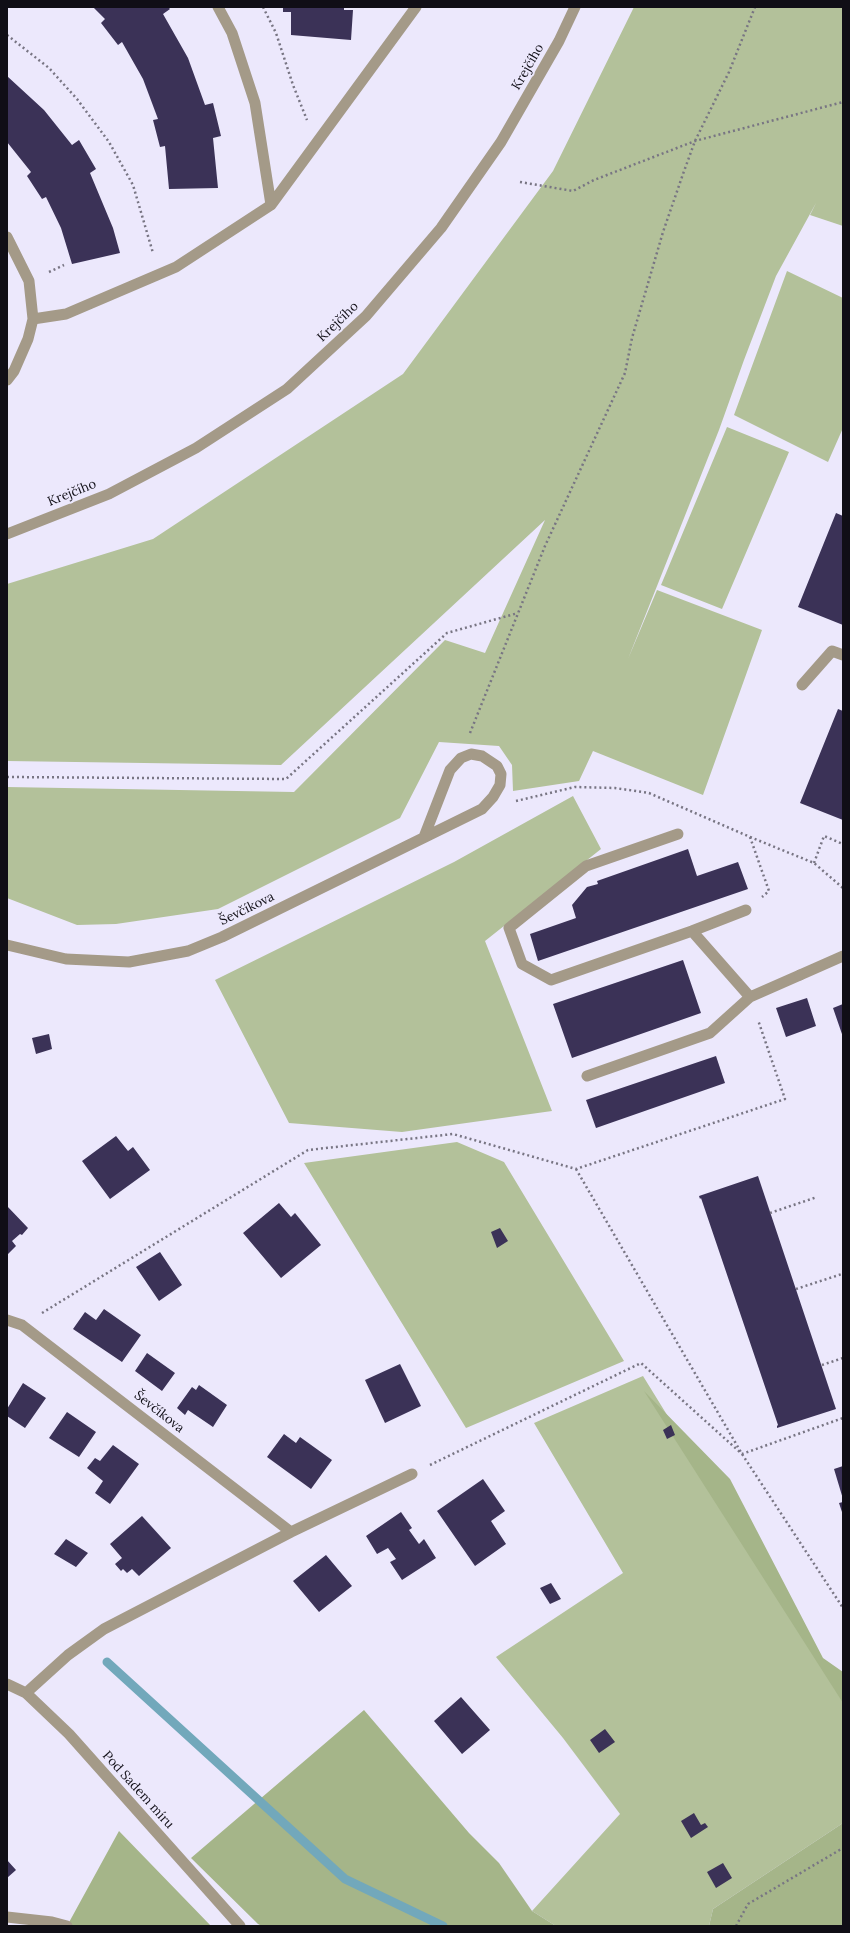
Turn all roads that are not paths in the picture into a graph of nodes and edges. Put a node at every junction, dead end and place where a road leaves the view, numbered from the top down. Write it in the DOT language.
graph roads {
  1 [pos="218,7"];
  2 [pos="416,7"];
  3 [pos="575,7"];
  4 [pos="271,205"];
  5 [pos="7,237"];
  6 [pos="33,319"];
  7 [pos="7,380"];
  8 [pos="7,534"];
  9 [pos="843,655"];
  10 [pos="802,685"];
  11 [pos="678,834"];
  12 [pos="424,837"];
  13 [pos="746,910"];
  14 [pos="692,931"];
  15 [pos="7,945"];
  16 [pos="843,956"];
  17 [pos="750,997"];
  18 [pos="587,1076"];
  19 [pos="7,1320"];
  20 [pos="412,1474"];
  21 [pos="291,1532"];
  22 [pos="7,1684"];
  23 [pos="26,1693"];
  24 [pos="7,1917"];
  25 [pos="67,1926"];
  26 [pos="240,1926"];
  1 -- 4 [label="street"];
  2 -- 4 [label="street"];
  3 -- 8 [label="street, Krejčího"];
  4 -- 6 [label="street"];
  5 -- 6 [label="street"];
  6 -- 7 [label="street"];
  9 -- 10 [label="street"];
  11 -- 14 [label="street"];
  12 -- 12 [label="street, Ševčíkova"];
  12 -- 15 [label="street, Ševčíkova"];
  13 -- 14 [label="street"];
  14 -- 17 [label="street"];
  16 -- 17 [label="street"];
  17 -- 18 [label="street"];
  19 -- 21 [label="street, Ševčíkova"];
  20 -- 21 [label="street"];
  21 -- 23 [label="street"];
  22 -- 23 [label="street, Pod Sadem míru"];
  23 -- 26 [label="street, Pod Sadem míru"];
  24 -- 25 [label="street"];
}
